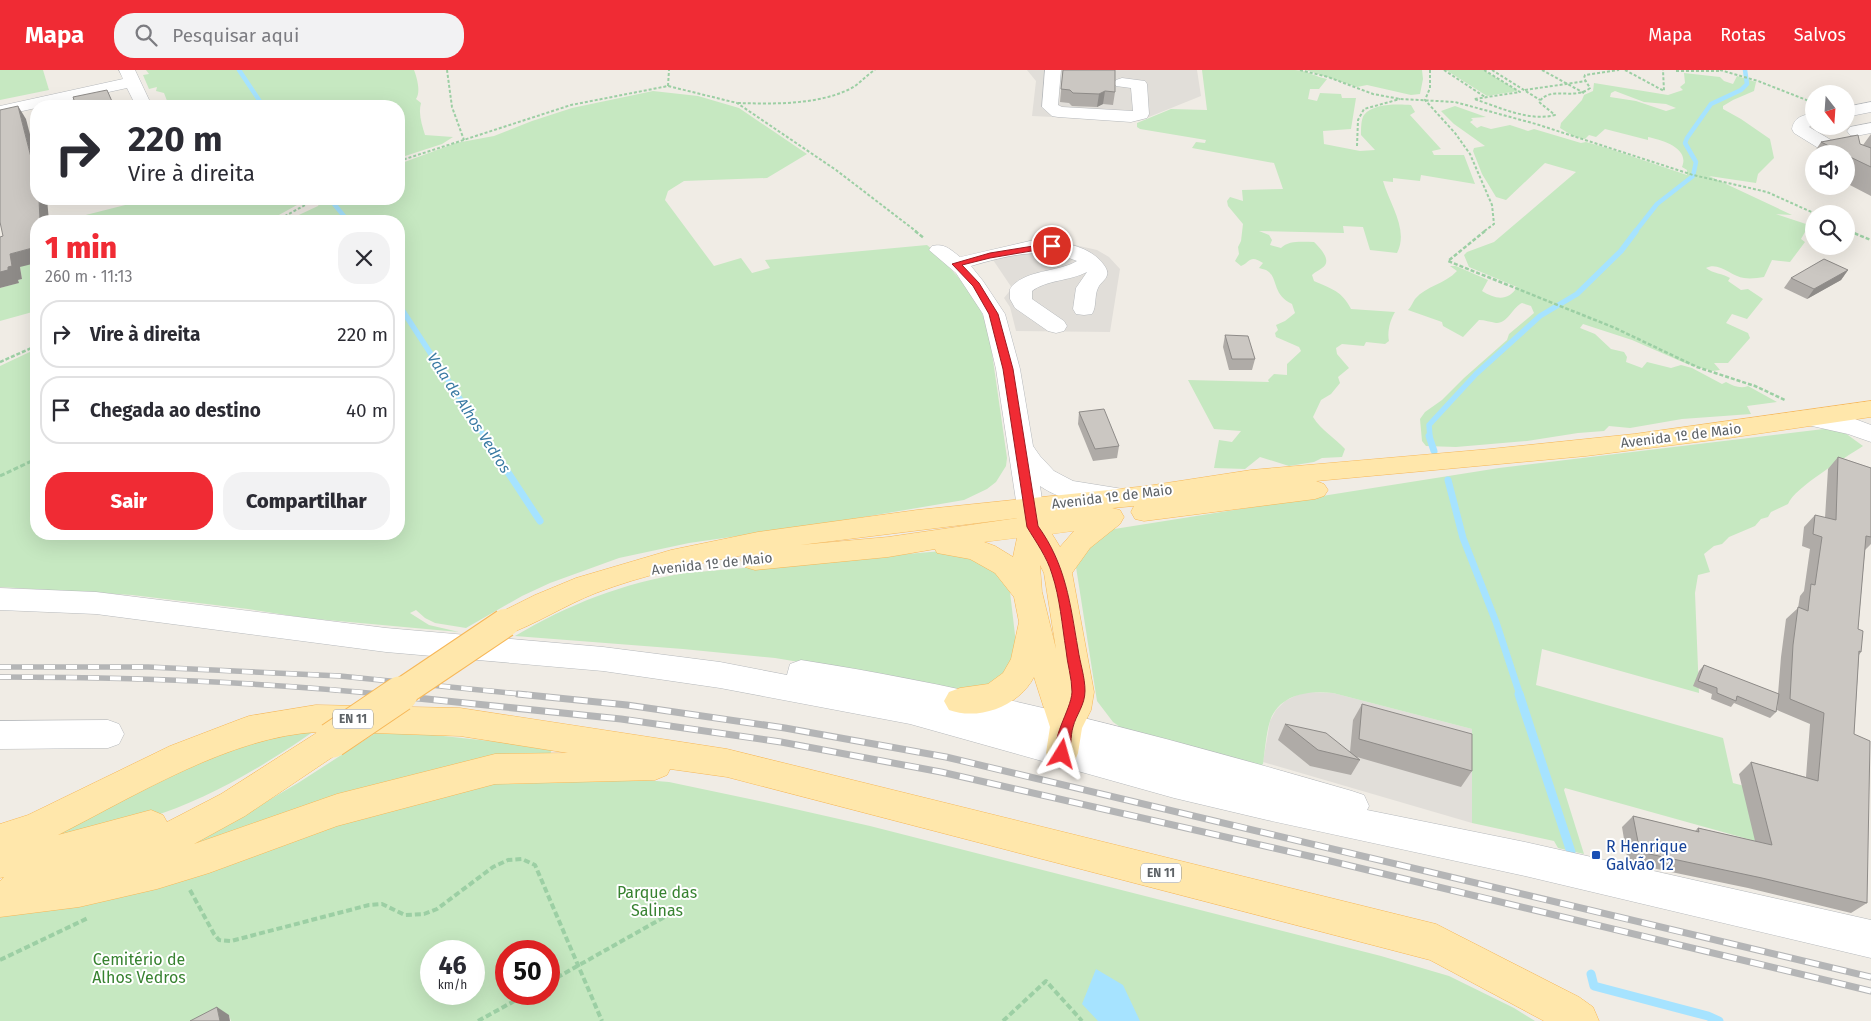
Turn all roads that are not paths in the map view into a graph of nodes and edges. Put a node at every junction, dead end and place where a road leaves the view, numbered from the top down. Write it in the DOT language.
graph roads {
  1 [pos="1053,70"];
  2 [pos="129,76"];
  3 [pos="1122,83"];
  4 [pos="41,100"];
  5 [pos="141,100"];
  6 [pos="30,103"];
  7 [pos="0,104"];
  8 [pos="1871,107"];
  9 [pos="1855,110"];
  10 [pos="0,111"];
  11 [pos="1805,120"];
  12 [pos="1805,132"];
  13 [pos="1809,135"];
  14 [pos="1825,145"];
  15 [pos="1044,228"];
  16 [pos="1092,262"];
  17 [pos="956,264"];
  18 [pos="1084,309"];
  19 [pos="1056,326"];
  20 [pos="1871,409"];
  21 [pos="1812,418"];
  22 [pos="1871,434"];
  23 [pos="1022,448"];
  24 [pos="1491,458"];
  25 [pos="1136,496"];
  26 [pos="1113,516"];
  27 [pos="1031,517"];
  28 [pos="888,547"];
  29 [pos="1058,573"];
  30 [pos="617,575"];
  31 [pos="0,599"];
  32 [pos="1031,607"];
  33 [pos="603,659"];
  34 [pos="960,701"];
  35 [pos="108,734"];
  36 [pos="0,735"];
  37 [pos="1064,740"];
  38 [pos="728,763"];
  39 [pos="280,776"];
  40 [pos="0,840"];
  41 [pos="0,860"];
  42 [pos="0,885"];
  43 [pos="0,899"];
  44 [pos="1871,939"];
  45 [pos="1579,1021"];
  1 -- 3 [label="street"];
  2 -- 4 [label="street"];
  2 -- 5 [label="street"];
  2 -- 7 [label="street"];
  6 -- 10 [label="street"];
  8 -- 9 [label="street"];
  11 -- 12 [label="street"];
  13 -- 14 [label="street"];
  15 -- 17 [label="street"];
  16 -- 17 [label="street"];
  16 -- 18 [label="street"];
  16 -- 19 [label="street"];
  17 -- 23 [label="street"];
  20 -- 21 [label="main road, Avenida 1º de Maio"];
  21 -- 22 [label="street"];
  21 -- 24 [label="main road, Avenida 1º de Maio"];
  23 -- 25 [label="street"];
  23 -- 27 [label="street"];
  24 -- 25 [label="main road, Avenida 1º de Maio"];
  24 -- 26 [label="main road, Avenida 1º de Maio"];
  25 -- 27 [label="main road, Avenida 1º de Maio"];
  26 -- 27 [label="main road, Avenida 1º de Maio"];
  26 -- 29 [label="main road"];
  27 -- 28 [label="main road, Avenida 1º de Maio"];
  27 -- 29 [label="main road"];
  27 -- 30 [label="main road, Avenida 1º de Maio"];
  27 -- 32 [label="main road"];
  28 -- 30 [label="main road, Avenida 1º de Maio"];
  28 -- 32 [label="main road"];
  29 -- 37 [label="main road"];
  30 -- 39 [label="main road, Avenida 1º de Maio, bridge"];
  31 -- 33 [label="street"];
  32 -- 34 [label="main road"];
  32 -- 37 [label="main road"];
  33 -- 34 [label="street"];
  33 -- 37 [label="street"];
  34 -- 37 [label="street"];
  35 -- 36 [label="street"];
  37 -- 44 [label="street"];
  38 -- 40 [label="main road, EN 11"];
  38 -- 43 [label="main road, EN 11"];
  38 -- 45 [label="main road, EN 11"];
  39 -- 41 [label="main road"];
  39 -- 42 [label="main road"];
}
